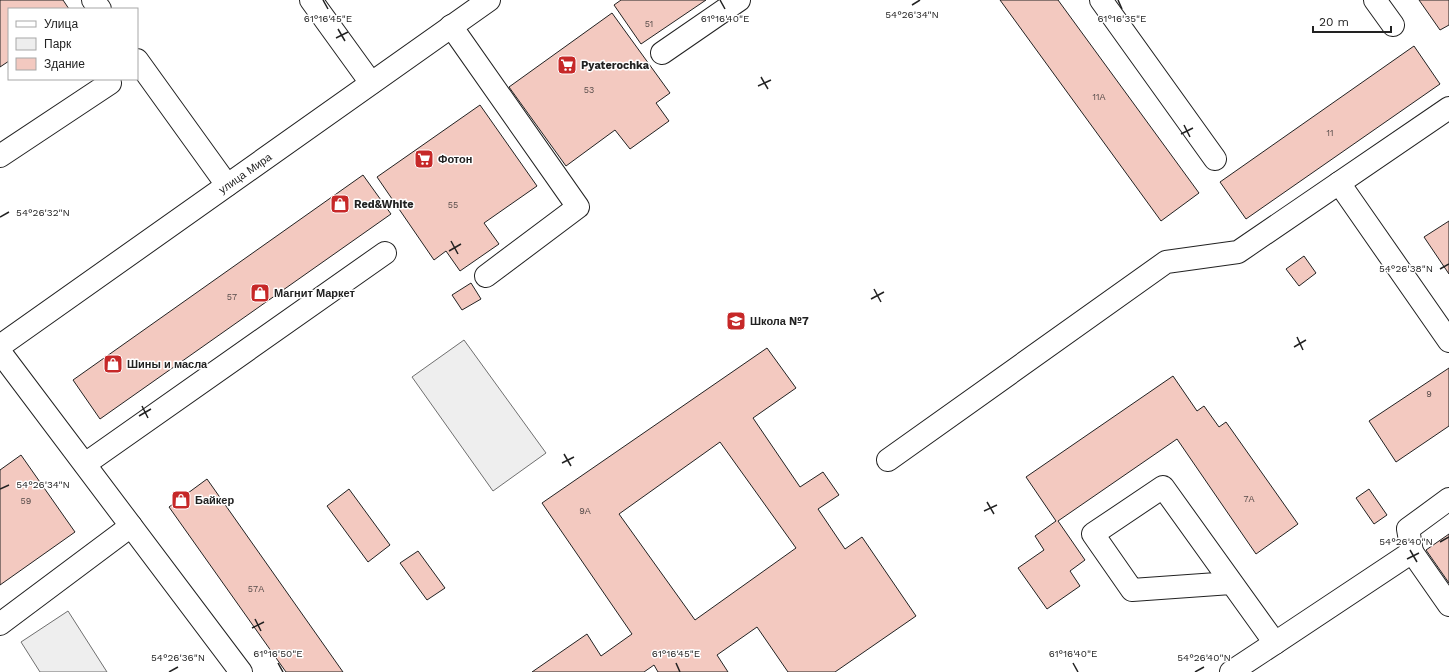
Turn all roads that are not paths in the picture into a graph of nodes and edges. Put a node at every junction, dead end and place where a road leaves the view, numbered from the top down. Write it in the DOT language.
graph roads {
  1 [pos="93,0"];
  2 [pos="311,0"];
  3 [pos="489,0"];
  4 [pos="739,0"];
  5 [pos="1101,0"];
  6 [pos="1376,0"];
  7 [pos="99,8"];
  8 [pos="1393,25"];
  9 [pos="451,26"];
  10 [pos="662,53"];
  11 [pos="138,61"];
  12 [pos="110,83"];
  13 [pos="371,83"];
  14 [pos="1449,108"];
  15 [pos="0,156"];
  16 [pos="1215,159"];
  17 [pos="1339,183"];
  18 [pos="227,185"];
  19 [pos="385,253"];
  20 [pos="486,276"];
  21 [pos="1449,341"];
  22 [pos="0,346"];
  23 [pos="0,352"];
  24 [pos="888,460"];
  25 [pos="85,464"];
  26 [pos="1449,499"];
  27 [pos="131,526"];
  28 [pos="1412,552"];
  29 [pos="1231,583"];
  30 [pos="1449,605"];
  31 [pos="0,624"];
  32 [pos="1275,643"];
  33 [pos="241,672"];
  34 [pos="1231,672"];
  1 -- 7 [label="street"];
  2 -- 13 [label="street"];
  3 -- 9 [label="street, улица Мира"];
  4 -- 10 [label="street"];
  5 -- 16 [label="street"];
  6 -- 8 [label="street"];
  9 -- 13 [label="street, улица Мира"];
  9 -- 20 [label="street"];
  11 -- 18 [label="street"];
  12 -- 15 [label="street"];
  13 -- 18 [label="street, улица Мира"];
  14 -- 17 [label="street"];
  17 -- 21 [label="street"];
  17 -- 24 [label="street"];
  18 -- 22 [label="street, улица Мира"];
  19 -- 25 [label="street"];
  23 -- 25 [label="street"];
  25 -- 27 [label="street"];
  26 -- 28 [label="street"];
  27 -- 31 [label="street"];
  27 -- 33 [label="street"];
  28 -- 30 [label="street"];
  28 -- 32 [label="street"];
  29 -- 29 [label="street"];
  29 -- 32 [label="street"];
  32 -- 34 [label="street"];
}
